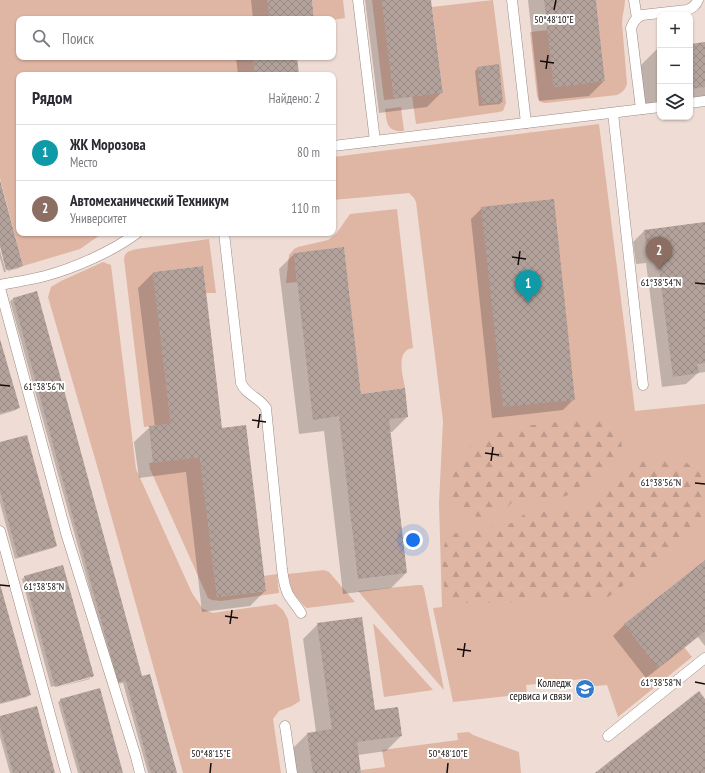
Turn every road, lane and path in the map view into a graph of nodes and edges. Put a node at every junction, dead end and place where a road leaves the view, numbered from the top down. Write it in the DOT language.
graph roads {
  1 [pos="358,0"];
  2 [pos="512,0"];
  3 [pos="634,0"];
  4 [pos="698,0"];
  5 [pos="637,18"];
  6 [pos="705,101"];
  7 [pos="693,103"];
  8 [pos="657,107"];
  9 [pos="641,109"];
  10 [pos="613,113"];
  11 [pos="526,123"];
  12 [pos="375,141"];
  13 [pos="336,146"];
  14 [pos="132,236"];
  15 [pos="224,236"];
  16 [pos="0,287"];
  17 [pos="643,385"];
  18 [pos="0,531"];
  19 [pos="301,613"];
  20 [pos="703,664"];
  21 [pos="285,726"];
  22 [pos="608,736"];
  23 [pos="66,773"];
  24 [pos="140,773"];
  25 [pos="292,773"];
  1 -- 12 [label="lane"];
  2 -- 11 [label="lane"];
  3 -- 5 [label="lane"];
  4 -- 5 [label="lane"];
  5 -- 9 [label="lane"];
  6 -- 7 [label="lane"];
  8 -- 9 [label="lane"];
  9 -- 10 [label="lane"];
  10 -- 11 [label="lane"];
  10 -- 17 [label="lane"];
  11 -- 12 [label="lane"];
  12 -- 13 [label="lane"];
  14 -- 16 [label="lane"];
  15 -- 19 [label="lane"];
  16 -- 24 [label="lane"];
  18 -- 23 [label="lane"];
  20 -- 22 [label="lane"];
  21 -- 25 [label="lane"];
}
